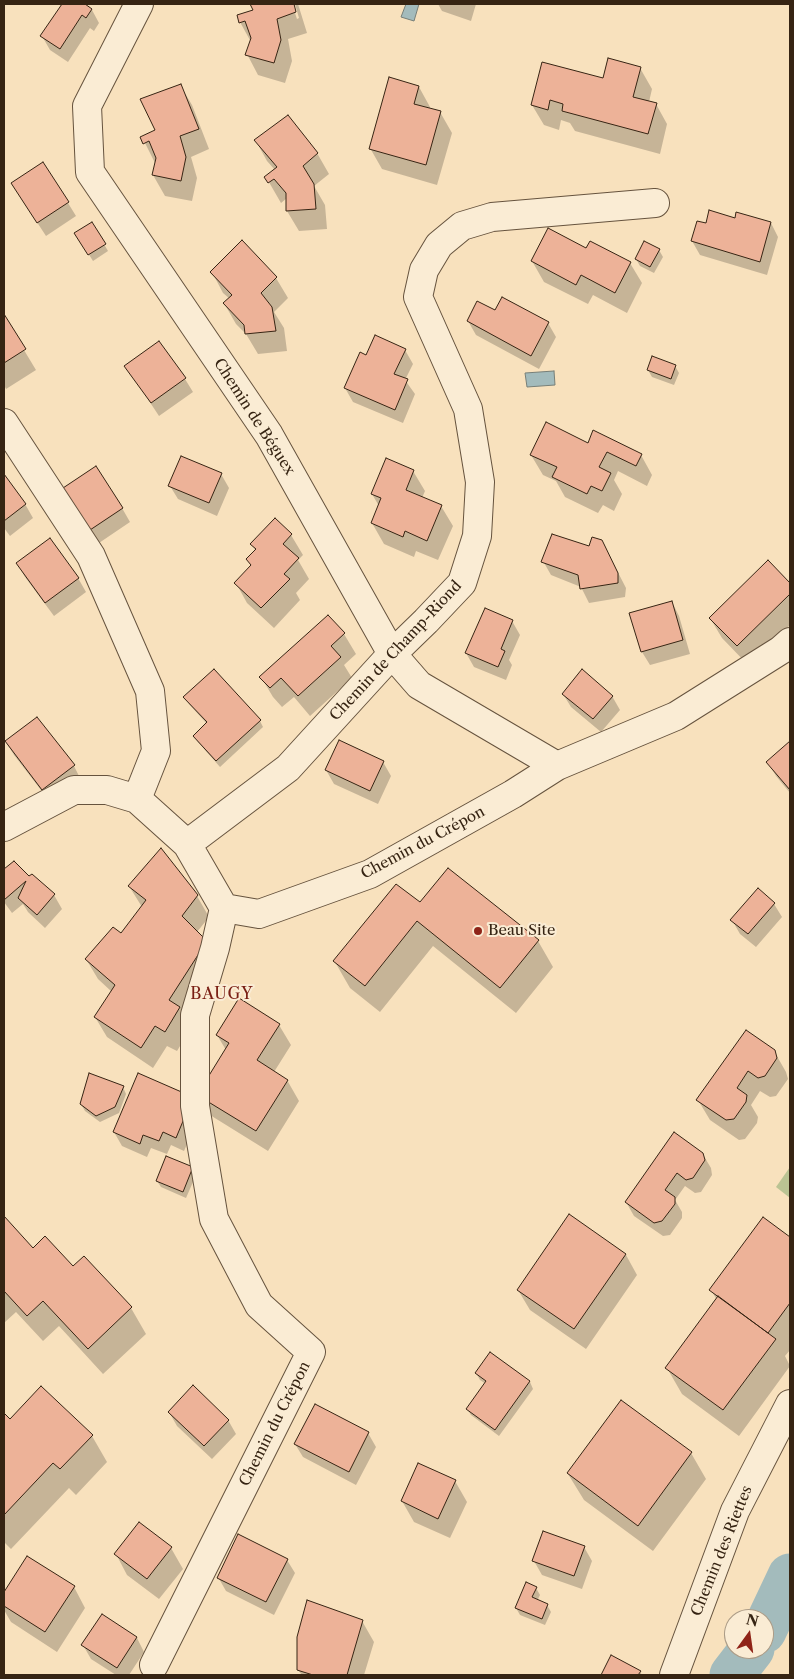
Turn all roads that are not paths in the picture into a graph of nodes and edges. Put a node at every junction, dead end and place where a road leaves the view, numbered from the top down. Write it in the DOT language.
graph roads {
  1 [pos="139,4"];
  2 [pos="655,203"];
  3 [pos="4,423"];
  4 [pos="790,642"];
  5 [pos="392,654"];
  6 [pos="557,766"];
  7 [pos="137,799"];
  8 [pos="4,827"];
  9 [pos="186,844"];
  10 [pos="224,908"];
  11 [pos="790,1404"];
  12 [pos="154,1665"];
  13 [pos="674,1675"];
  1 -- 5 [label="street, Chemin de Béguex"];
  2 -- 5 [label="street, Chemin de Champ-Riond"];
  3 -- 7 [label="street"];
  4 -- 6 [label="street, Chemin du Crépon"];
  5 -- 6 [label="street, Chemin de Béguex"];
  5 -- 9 [label="street, Chemin de Champ-Riond"];
  6 -- 10 [label="street, Chemin du Crépon"];
  7 -- 8 [label="street"];
  7 -- 9 [label="street"];
  9 -- 10 [label="street"];
  10 -- 12 [label="street, Chemin du Crépon"];
  11 -- 13 [label="street, Chemin des Riettes"];
}
